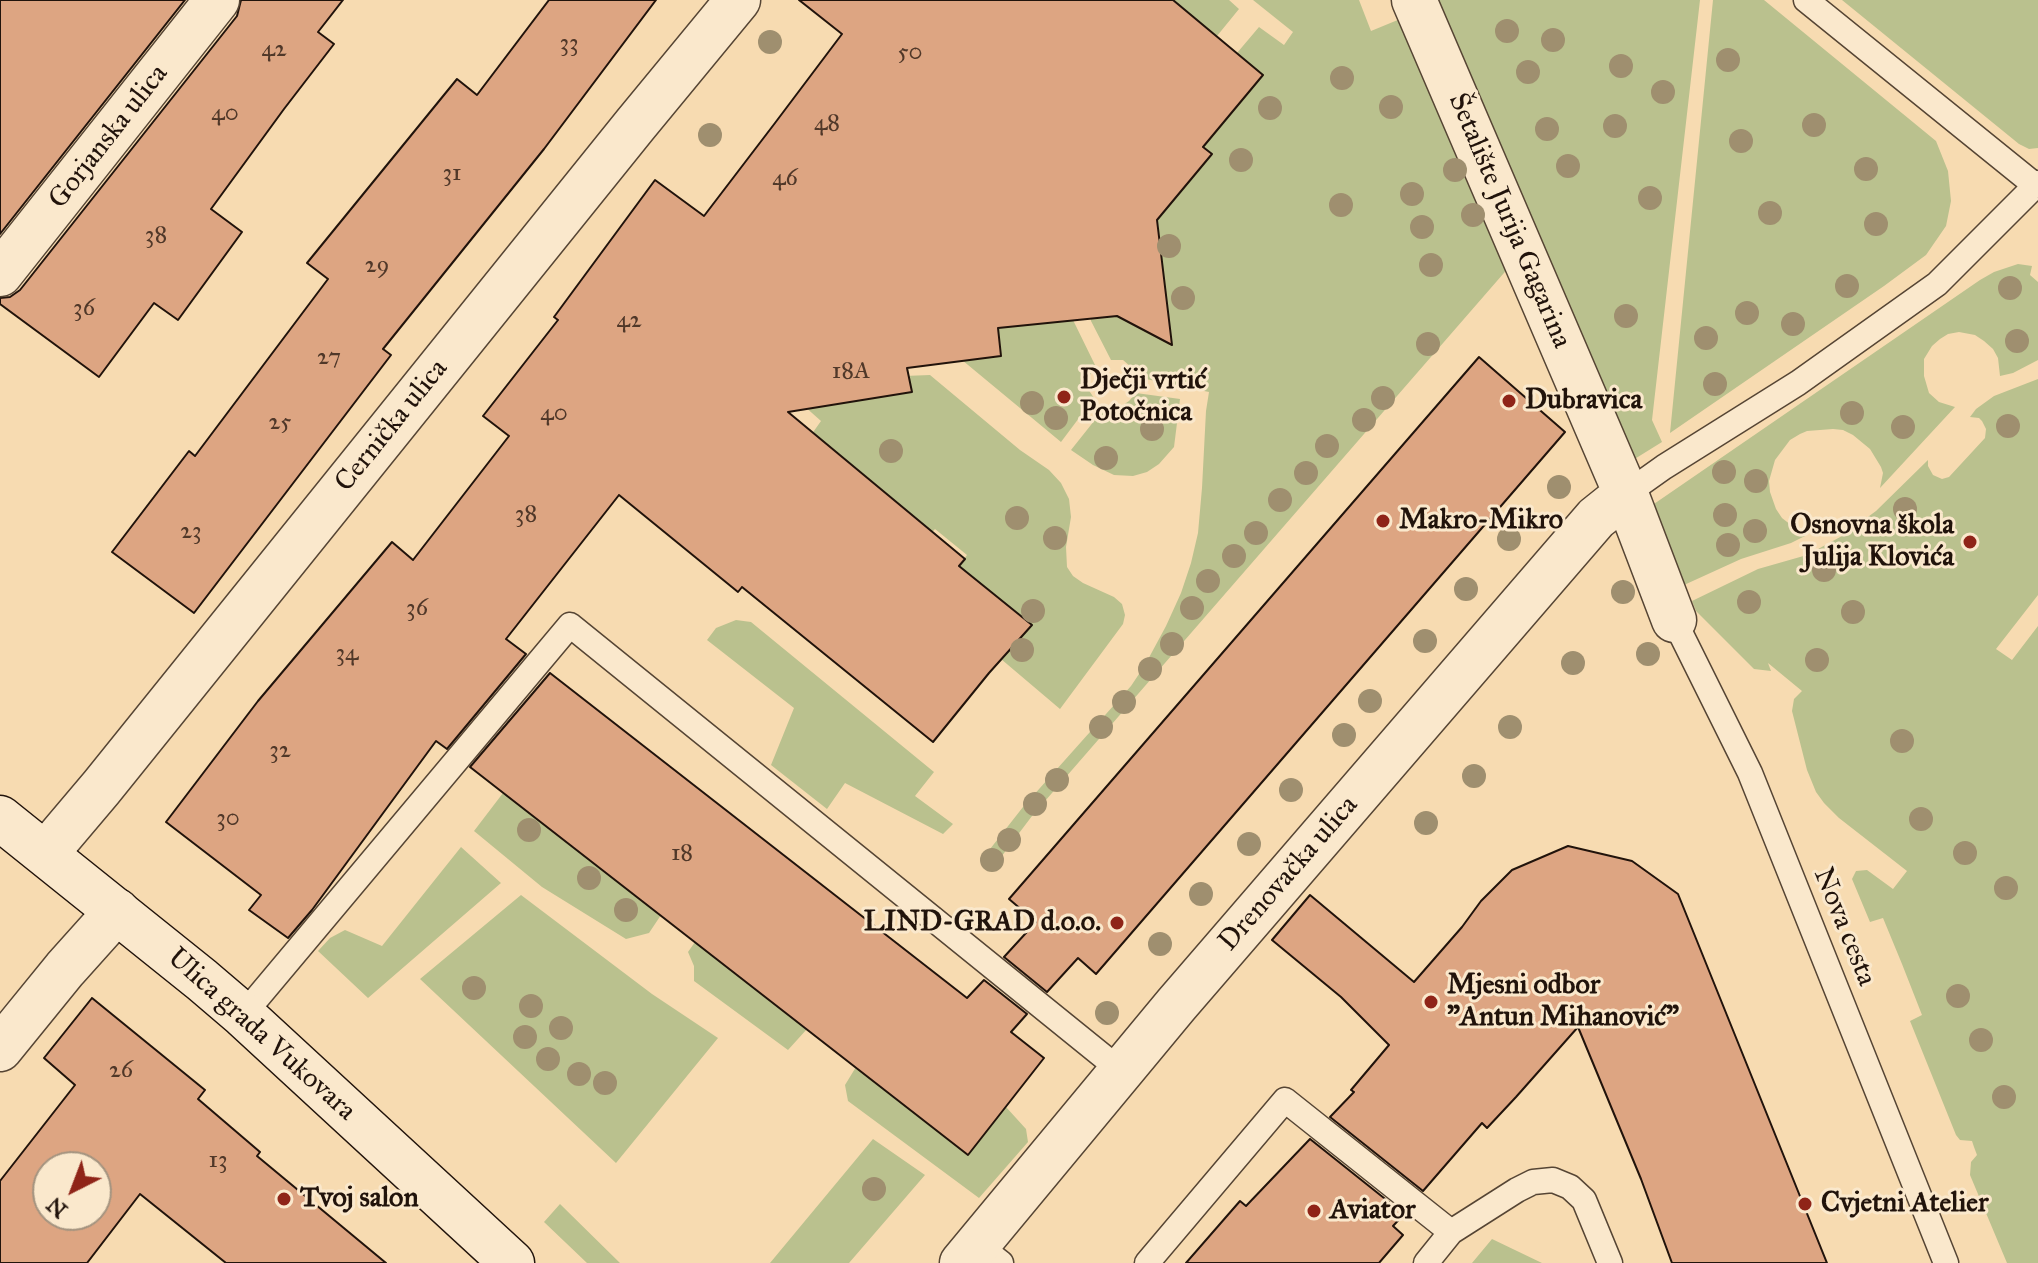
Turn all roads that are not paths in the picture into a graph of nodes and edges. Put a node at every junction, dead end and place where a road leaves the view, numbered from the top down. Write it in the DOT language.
graph roads {
  1 [pos="217,0"];
  2 [pos="738,0"];
  3 [pos="1414,0"];
  4 [pos="1806,0"];
  5 [pos="2037,184"];
  6 [pos="0,274"];
  7 [pos="1626,494"];
  8 [pos="1674,620"];
  9 [pos="0,818"];
  10 [pos="46,853"];
  11 [pos="117,911"];
  12 [pos="243,1015"];
  13 [pos="0,1049"];
  14 [pos="1120,1070"];
  15 [pos="1451,1232"];
  16 [pos="981,1257"];
  17 [pos="512,1263"];
  18 [pos="1147,1263"];
  19 [pos="1426,1263"];
  20 [pos="1610,1263"];
  21 [pos="1946,1263"];
  1 -- 6 [label="street, Gorjanska ulica"];
  2 -- 10 [label="street, Cernička ulica"];
  3 -- 7 [label="street, Šetalište Jurija Gagarina"];
  4 -- 5 [label="lane"];
  5 -- 7 [label="lane"];
  7 -- 8 [label="street, Šetalište Jurija Gagarina"];
  7 -- 14 [label="street, Drenovačka ulica"];
  8 -- 21 [label="lane, Nova cesta"];
  9 -- 10 [label="street, Ulica grada Vukovara"];
  10 -- 11 [label="street, Ulica grada Vukovara"];
  11 -- 12 [label="street, Ulica grada Vukovara"];
  11 -- 13 [label="street"];
  12 -- 14 [label="lane"];
  12 -- 17 [label="street, Ulica grada Vukovara"];
  14 -- 16 [label="street, Drenovačka ulica"];
  15 -- 18 [label="lane"];
  15 -- 19 [label="lane"];
  15 -- 20 [label="lane"];
}
